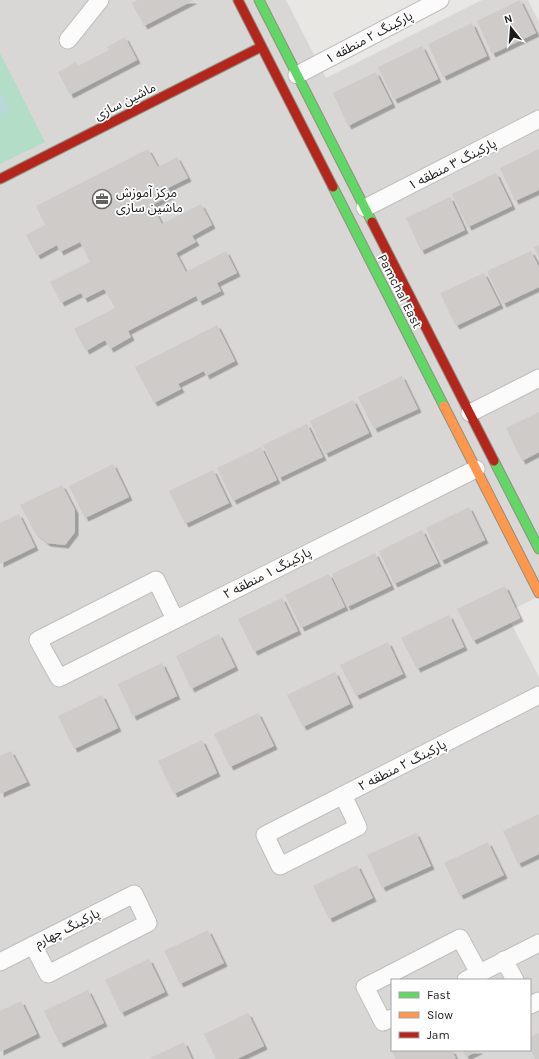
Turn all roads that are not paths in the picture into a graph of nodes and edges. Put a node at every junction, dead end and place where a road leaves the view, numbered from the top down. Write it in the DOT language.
graph roads {
  1 [pos="100,0"];
  2 [pos="238,0"];
  3 [pos="259,0"];
  4 [pos="440,0"];
  5 [pos="68,40"];
  6 [pos="261,47"];
  7 [pos="297,75"];
  8 [pos="539,119"];
  9 [pos="0,179"];
  10 [pos="365,208"];
  11 [pos="539,378"];
  12 [pos="470,414"];
  13 [pos="476,469"];
  14 [pos="539,549"];
  15 [pos="539,593"];
  16 [pos="176,619"];
  17 [pos="539,695"];
  18 [pos="343,795"];
  19 [pos="539,943"];
  20 [pos="33,945"];
  21 [pos="504,960"];
  22 [pos="0,962"];
  23 [pos="473,977"];
  24 [pos="514,979"];
  25 [pos="387,1020"];
  1 -- 5 [label="street"];
  2 -- 6 [label="street, Pamchal East"];
  3 -- 7 [label="street, Pamchal East"];
  4 -- 7 [label="street, پارکینگ ۲ منطقه ۱"];
  6 -- 9 [label="street, ماشین سازی"];
  6 -- 13 [label="street, Pamchal East"];
  7 -- 10 [label="street, Pamchal East"];
  8 -- 10 [label="street, پارکینگ ۳ منطقه ۱"];
  10 -- 12 [label="street, Pamchal East"];
  11 -- 12 [label="street"];
  12 -- 14 [label="street, Pamchal East"];
  13 -- 15 [label="street, Pamchal East"];
  13 -- 16 [label="street, پارکینگ ۱ منطقه ۲"];
  16 -- 16 [label="street, پارکینگ ۱ منطقه ۲"];
  17 -- 18 [label="street, پارکینگ ۲ منطقه ۲"];
  18 -- 18 [label="street, پارکینگ ۲ منطقه ۲"];
  19 -- 21 [label="street"];
  20 -- 20 [label="street, پارکینگ چهارم"];
  20 -- 22 [label="street, پارکینگ چهارم"];
  21 -- 23 [label="street"];
  21 -- 24 [label="street"];
  23 -- 25 [label="street"];
}
